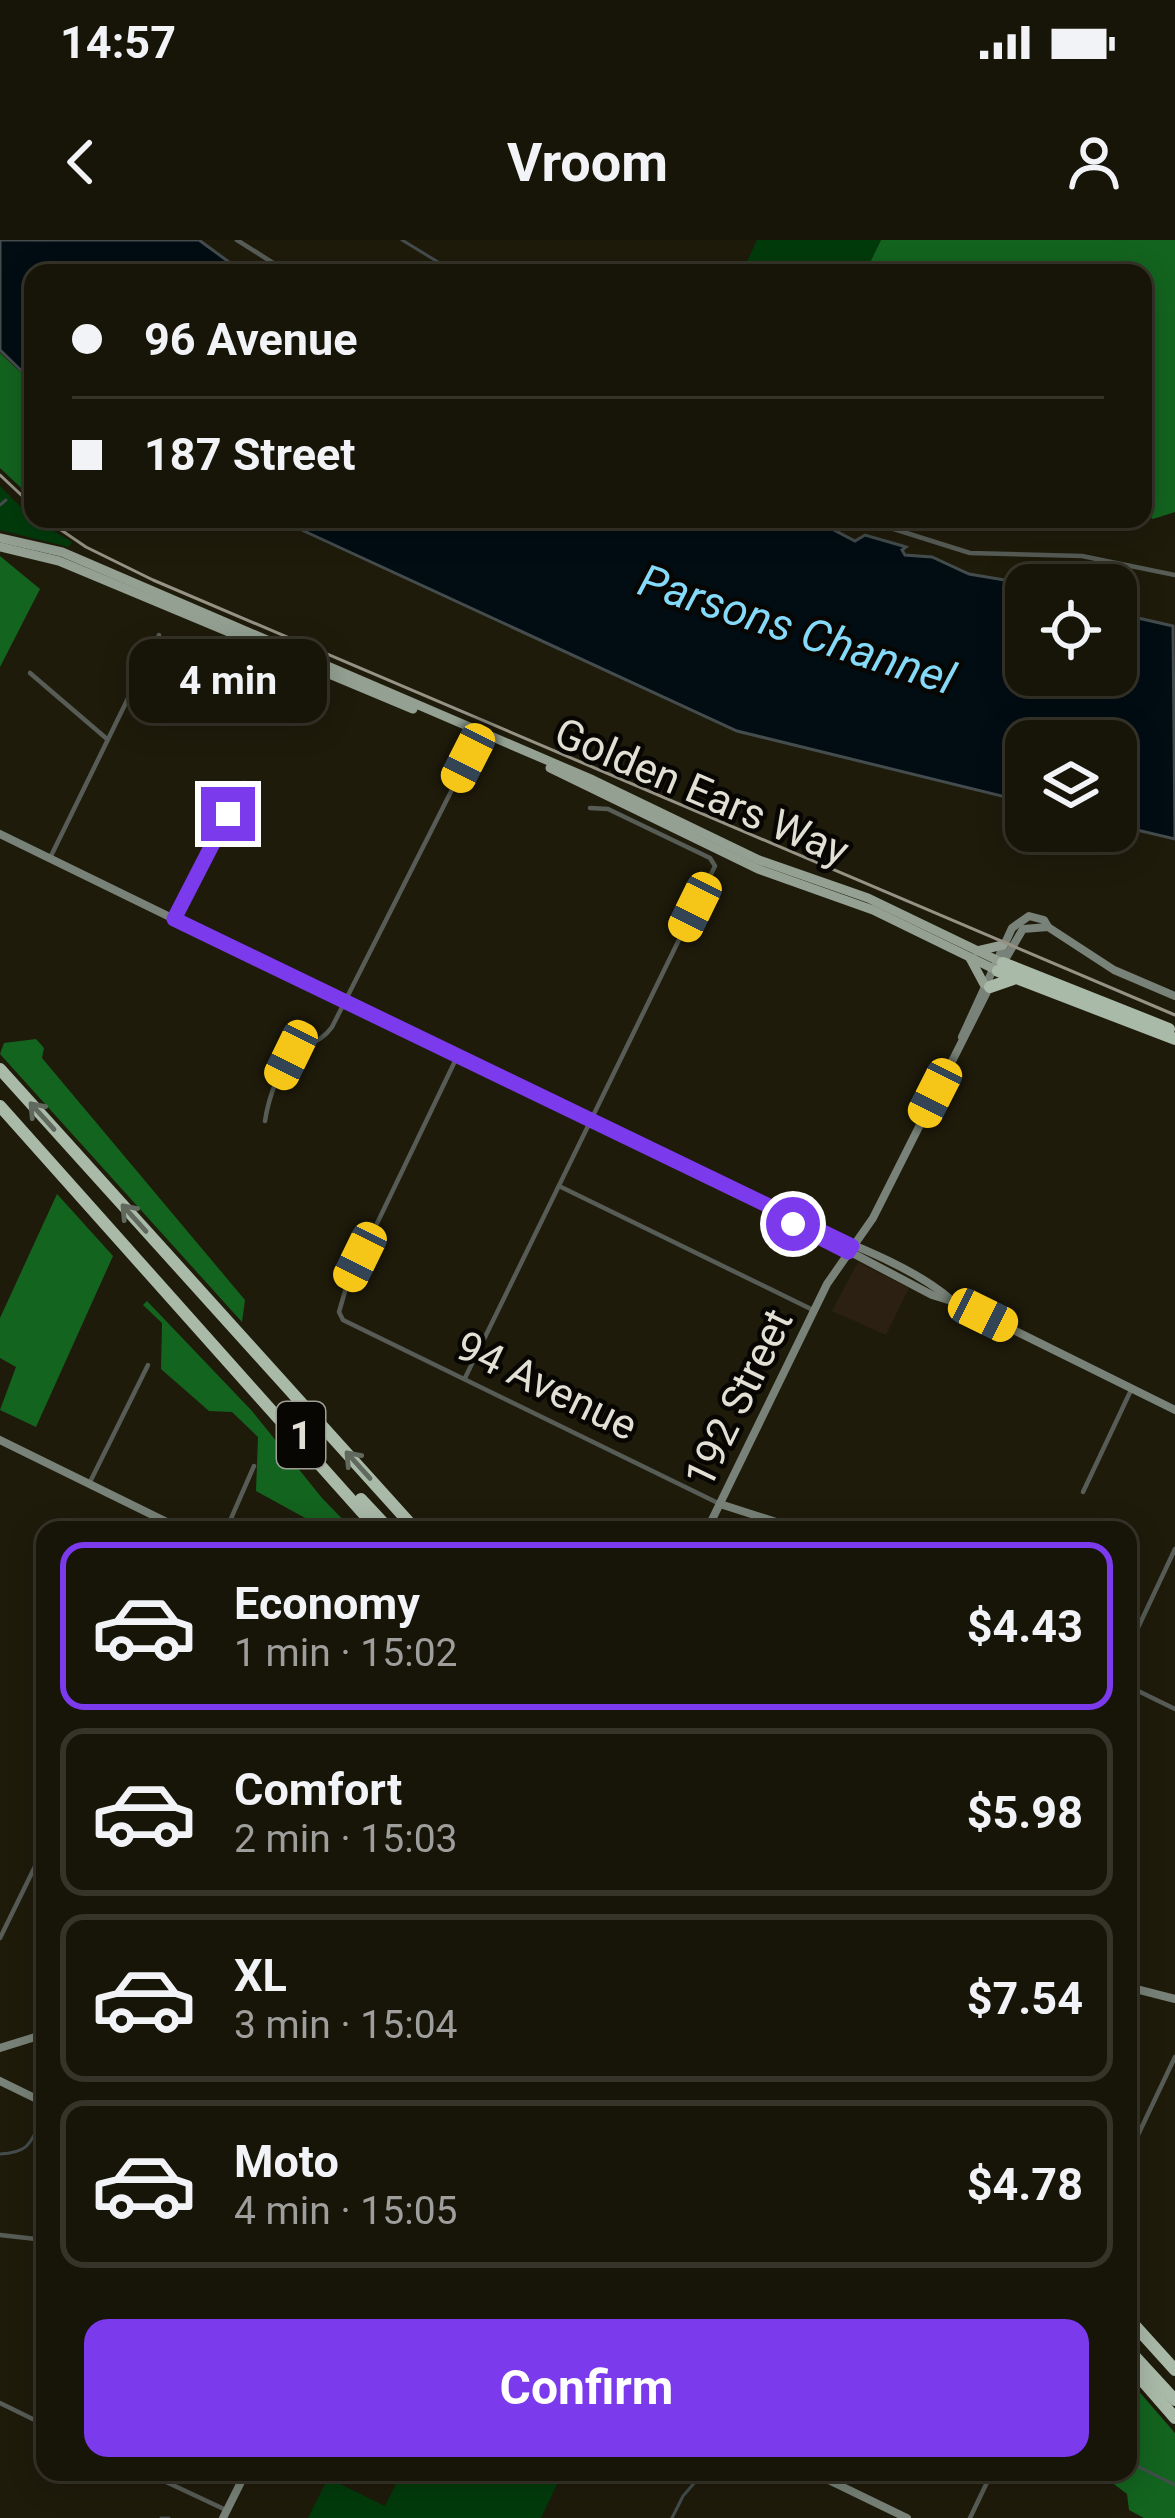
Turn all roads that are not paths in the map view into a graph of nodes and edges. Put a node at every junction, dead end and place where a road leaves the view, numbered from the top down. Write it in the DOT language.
graph roads {
  1 [pos="237,240"];
  2 [pos="275,264"];
  3 [pos="890,528"];
  4 [pos="0,543"];
  5 [pos="1175,575"];
  6 [pos="159,635"];
  7 [pos="30,674"];
  8 [pos="107,739"];
  9 [pos="473,755"];
  10 [pos="244,783"];
  11 [pos="590,808"];
  12 [pos="0,834"];
  13 [pos="50,858"];
  14 [pos="174,919"];
  15 [pos="1048,927"];
  16 [pos="1003,945"];
  17 [pos="974,955"];
  18 [pos="997,965"];
  19 [pos="1014,978"];
  20 [pos="987,986"];
  21 [pos="1175,996"];
  22 [pos="345,1002"];
  23 [pos="1175,1035"];
  24 [pos="457,1057"];
  25 [pos="0,1070"];
  26 [pos="0,1106"];
  27 [pos="265,1121"];
  28 [pos="589,1121"];
  29 [pos="560,1186"];
  30 [pos="850,1249"];
  31 [pos="814,1311"];
  32 [pos="210,1342"];
  33 [pos="148,1365"];
  34 [pos="465,1378"];
  35 [pos="1132,1388"];
  36 [pos="1175,1410"];
  37 [pos="0,1440"];
  38 [pos="309,1455"];
  39 [pos="254,1466"];
  40 [pos="89,1484"];
  41 [pos="1083,1492"];
  42 [pos="720,1504"];
  43 [pos="165,1521"];
  44 [pos="230,1521"];
  45 [pos="360,1521"];
  46 [pos="370,1521"];
  47 [pos="381,1521"];
  48 [pos="408,1521"];
  49 [pos="712,1521"];
  50 [pos="773,1521"];
  51 [pos="1175,1549"];
  52 [pos="1137,1630"];
  53 [pos="1137,1690"];
  54 [pos="1175,1708"];
  55 [pos="36,1864"];
  56 [pos="0,1938"];
  57 [pos="1137,1989"];
  58 [pos="1175,1999"];
  59 [pos="36,2037"];
  60 [pos="1,2048"];
  61 [pos="1175,2057"];
  62 [pos="0,2081"];
  63 [pos="36,2099"];
  64 [pos="1137,2137"];
  65 [pos="0,2236"];
  66 [pos="36,2239"];
  67 [pos="1137,2328"];
  68 [pos="1137,2359"];
  69 [pos="1175,2370"];
  70 [pos="1137,2374"];
  71 [pos="1175,2400"];
  72 [pos="0,2403"];
  73 [pos="1175,2417"];
  74 [pos="36,2421"];
  75 [pos="162,2481"];
  76 [pos="242,2481"];
  77 [pos="831,2481"];
  78 [pos="988,2481"];
  79 [pos="225,2514"];
  80 [pos="908,2518"];
  81 [pos="970,2518"];
  1 -- 2 [label="street"];
  3 -- 5 [label="street"];
  4 -- 17 [label="main road, Golden Ears Way"];
  4 -- 17 [label="main road, Golden Ears Way"];
  6 -- 8 [label="street"];
  7 -- 8 [label="street"];
  8 -- 13 [label="street"];
  9 -- 22 [label="street"];
  10 -- 14 [label="street"];
  11 -- 28 [label="street"];
  12 -- 13 [label="main road"];
  13 -- 14 [label="main road"];
  14 -- 22 [label="main road"];
  15 -- 16 [label="main road"];
  15 -- 18 [label="main road, 192 Street"];
  15 -- 21 [label="main road"];
  16 -- 17 [label="main road"];
  16 -- 18 [label="main road, 192 Street"];
  17 -- 18 [label="main road, Golden Ears Way"];
  17 -- 20 [label="main road"];
  18 -- 19 [label="highway, Golden Ears Way"];
  18 -- 20 [label="main road, 192 Street"];
  18 -- 23 [label="highway, Golden Ears Way"];
  19 -- 20 [label="highway"];
  19 -- 23 [label="highway, Golden Ears Way"];
  20 -- 30 [label="main road, 192 Street"];
  22 -- 24 [label="main road"];
  22 -- 27 [label="street"];
  24 -- 28 [label="main road"];
  24 -- 34 [label="street, 94 Avenue"];
  48 -- 25 [label="highway, one-way"];
  26 -- 32 [label="highway"];
  28 -- 29 [label="street"];
  28 -- 30 [label="main road"];
  29 -- 31 [label="street"];
  29 -- 34 [label="street"];
  30 -- 31 [label="main road, 192 Street"];
  30 -- 35 [label="main road"];
  31 -- 42 [label="main road, 192 Street"];
  32 -- 38 [label="highway"];
  32 -- 47 [label="highway, 1"];
  33 -- 40 [label="street"];
  34 -- 42 [label="street, 94 Avenue"];
  35 -- 36 [label="main road"];
  35 -- 41 [label="street"];
  37 -- 40 [label="main road"];
  38 -- 45 [label="highway"];
  38 -- 46 [label="highway"];
  39 -- 44 [label="street"];
  40 -- 43 [label="main road"];
  42 -- 49 [label="main road, 192 Street"];
  42 -- 50 [label="main road, 94 Avenue"];
  51 -- 52 [label="street"];
  53 -- 54 [label="street"];
  55 -- 56 [label="street"];
  57 -- 58 [label="main road"];
  59 -- 60 [label="main road"];
  61 -- 64 [label="street"];
  62 -- 63 [label="main road"];
  65 -- 66 [label="street"];
  67 -- 69 [label="highway"];
  68 -- 71 [label="highway"];
  70 -- 73 [label="highway"];
  72 -- 74 [label="street"];
  75 -- 79 [label="street"];
  76 -- 79 [label="main road"];
  77 -- 80 [label="main road"];
  78 -- 81 [label="street"];
}
